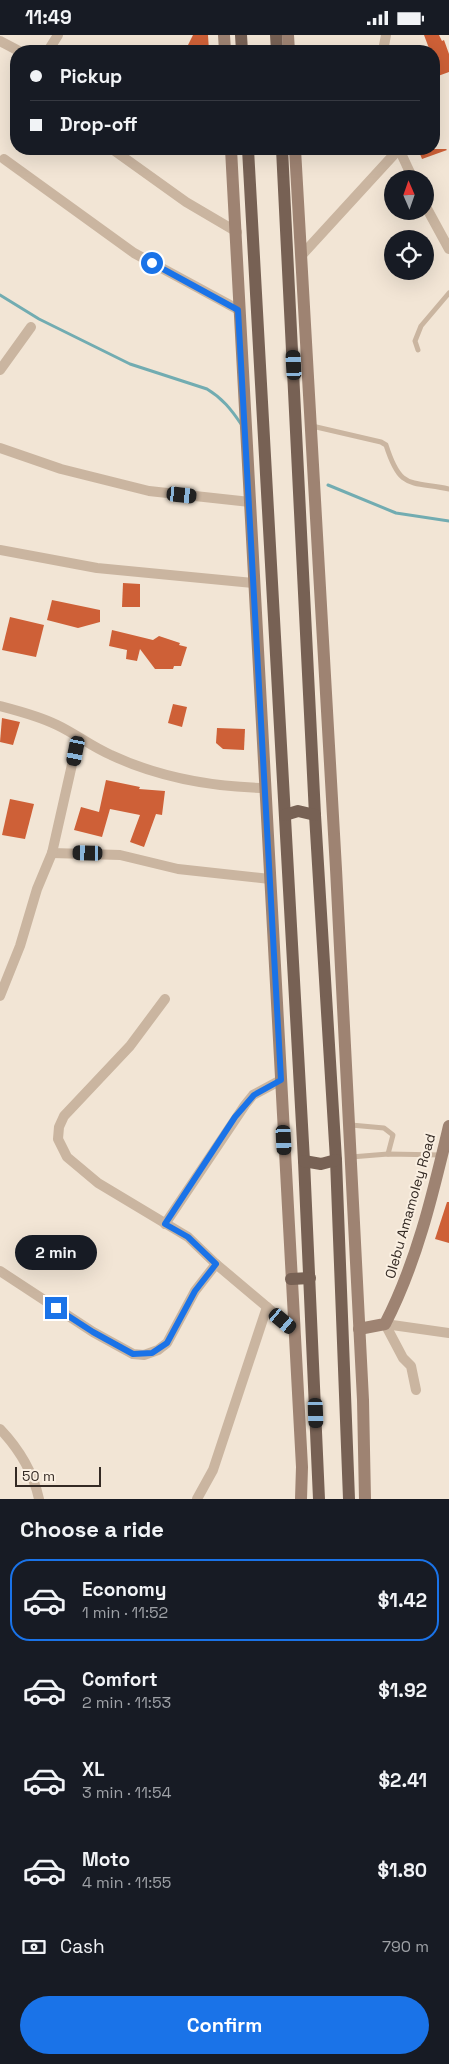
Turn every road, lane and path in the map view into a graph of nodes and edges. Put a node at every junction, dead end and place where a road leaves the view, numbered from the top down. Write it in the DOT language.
graph roads {
  1 [pos="120,155"];
  2 [pos="231,155"];
  3 [pos="248,155"];
  4 [pos="282,155"];
  5 [pos="295,155"];
  6 [pos="394,155"];
  7 [pos="402,155"];
  8 [pos="4,159"];
  9 [pos="409,170"];
  10 [pos="433,220"];
  11 [pos="237,232"];
  12 [pos="449,249"];
  13 [pos="301,256"];
  14 [pos="449,293"];
  15 [pos="238,310"];
  16 [pos="31,327"];
  17 [pos="418,350"];
  18 [pos="0,370"];
  19 [pos="311,425"];
  20 [pos="0,448"];
  21 [pos="449,489"];
  22 [pos="250,502"];
  23 [pos="0,550"];
  24 [pos="253,583"];
  25 [pos="0,705"];
  26 [pos="78,738"];
  27 [pos="266,788"];
  28 [pos="284,815"];
  29 [pos="315,815"];
  30 [pos="52,853"];
  31 [pos="270,879"];
  32 [pos="0,996"];
  33 [pos="165,999"];
  34 [pos="281,1080"];
  35 [pos="349,1125"];
  36 [pos="449,1126"];
  37 [pos="388,1154"];
  38 [pos="446,1155"];
  39 [pos="350,1157"];
  40 [pos="336,1160"];
  41 [pos="304,1161"];
  42 [pos="165,1224"];
  43 [pos="216,1264"];
  44 [pos="0,1271"];
  45 [pos="310,1278"];
  46 [pos="291,1279"];
  47 [pos="267,1307"];
  48 [pos="385,1324"];
  49 [pos="293,1329"];
  50 [pos="359,1329"];
  51 [pos="449,1333"];
  52 [pos="416,1390"];
  53 [pos="0,1429"];
  54 [pos="39,1499"];
  55 [pos="198,1499"];
  56 [pos="302,1499"];
  57 [pos="319,1499"];
  58 [pos="349,1499"];
  59 [pos="365,1499"];
  1 -- 11 [label="street"];
  2 -- 11 [label="street"];
  3 -- 28 [label="main road"];
  4 -- 29 [label="main road"];
  5 -- 13 [label="street"];
  6 -- 13 [label="street"];
  7 -- 9 [label="street"];
  8 -- 15 [label="street"];
  10 -- 12 [label="street"];
  11 -- 15 [label="street"];
  13 -- 19 [label="street"];
  14 -- 17 [label="lane"];
  15 -- 22 [label="street"];
  16 -- 18 [label="street"];
  19 -- 21 [label="lane"];
  19 -- 35 [label="street"];
  20 -- 22 [label="street"];
  22 -- 24 [label="street"];
  23 -- 24 [label="street"];
  24 -- 27 [label="street"];
  25 -- 26 [label="street"];
  26 -- 27 [label="street"];
  26 -- 30 [label="street"];
  27 -- 31 [label="street"];
  28 -- 29 [label="main road"];
  28 -- 41 [label="main road"];
  29 -- 40 [label="main road"];
  30 -- 31 [label="street"];
  30 -- 32 [label="street"];
  31 -- 34 [label="street"];
  33 -- 42 [label="street"];
  34 -- 42 [label="street"];
  34 -- 46 [label="street"];
  35 -- 37 [label="lane"];
  35 -- 39 [label="street"];
  36 -- 38 [label="street, Olebu Amamoley Road"];
  37 -- 38 [label="lane"];
  37 -- 39 [label="lane"];
  38 -- 48 [label="street, Olebu Amamoley Road"];
  39 -- 50 [label="street"];
  40 -- 41 [label="main road"];
  40 -- 58 [label="main road"];
  41 -- 45 [label="main road"];
  42 -- 43 [label="street"];
  43 -- 44 [label="street"];
  43 -- 47 [label="street"];
  45 -- 46 [label="main road"];
  45 -- 57 [label="main road"];
  46 -- 49 [label="street"];
  47 -- 49 [label="street"];
  47 -- 55 [label="street"];
  48 -- 50 [label="street"];
  48 -- 51 [label="street"];
  48 -- 52 [label="street"];
  49 -- 56 [label="street"];
  50 -- 59 [label="street"];
  53 -- 54 [label="street"];
}
